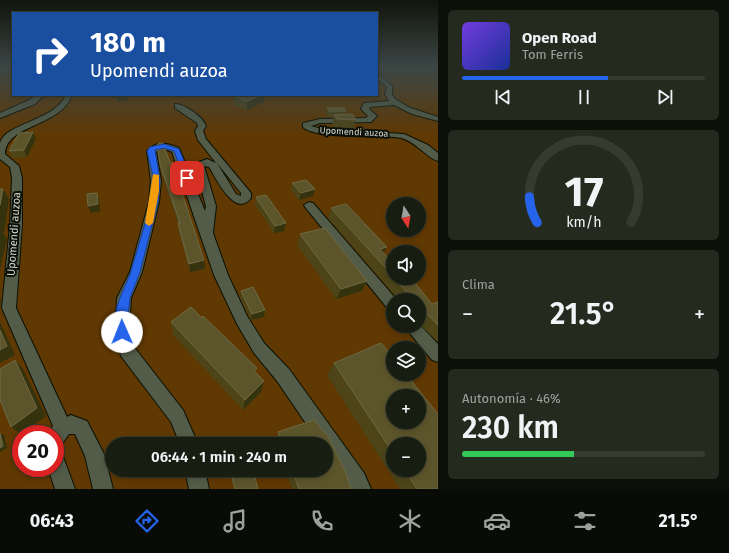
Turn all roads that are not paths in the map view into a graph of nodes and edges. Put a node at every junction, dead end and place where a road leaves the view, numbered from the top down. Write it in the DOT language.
graph roads {
  1 [pos="388,91"];
  2 [pos="40,96"];
  3 [pos="68,96"];
  4 [pos="395,103"];
  5 [pos="178,106"];
  6 [pos="0,116"];
  7 [pos="438,119"];
  8 [pos="438,158"];
  9 [pos="308,205"];
  10 [pos="208,234"];
  11 [pos="386,297"];
  12 [pos="418,333"];
  13 [pos="438,355"];
  14 [pos="56,425"];
  15 [pos="64,429"];
  16 [pos="186,437"];
  17 [pos="61,477"];
  18 [pos="196,477"];
  19 [pos="65,489"];
  20 [pos="103,489"];
  21 [pos="199,489"];
  22 [pos="361,489"];
  1 -- 4 [label="lane"];
  2 -- 6 [label="lane"];
  3 -- 14 [label="lane, Upomendi auzoa"];
  4 -- 7 [label="lane, Upomendi auzoa"];
  4 -- 8 [label="lane, Upomendi auzoa"];
  5 -- 10 [label="lane"];
  9 -- 11 [label="lane"];
  10 -- 16 [label="lane"];
  10 -- 22 [label="lane"];
  12 -- 13 [label="lane"];
  15 -- 20 [label="lane, Upomendi auzoa"];
  17 -- 19 [label="lane"];
  18 -- 21 [label="lane"];
}
